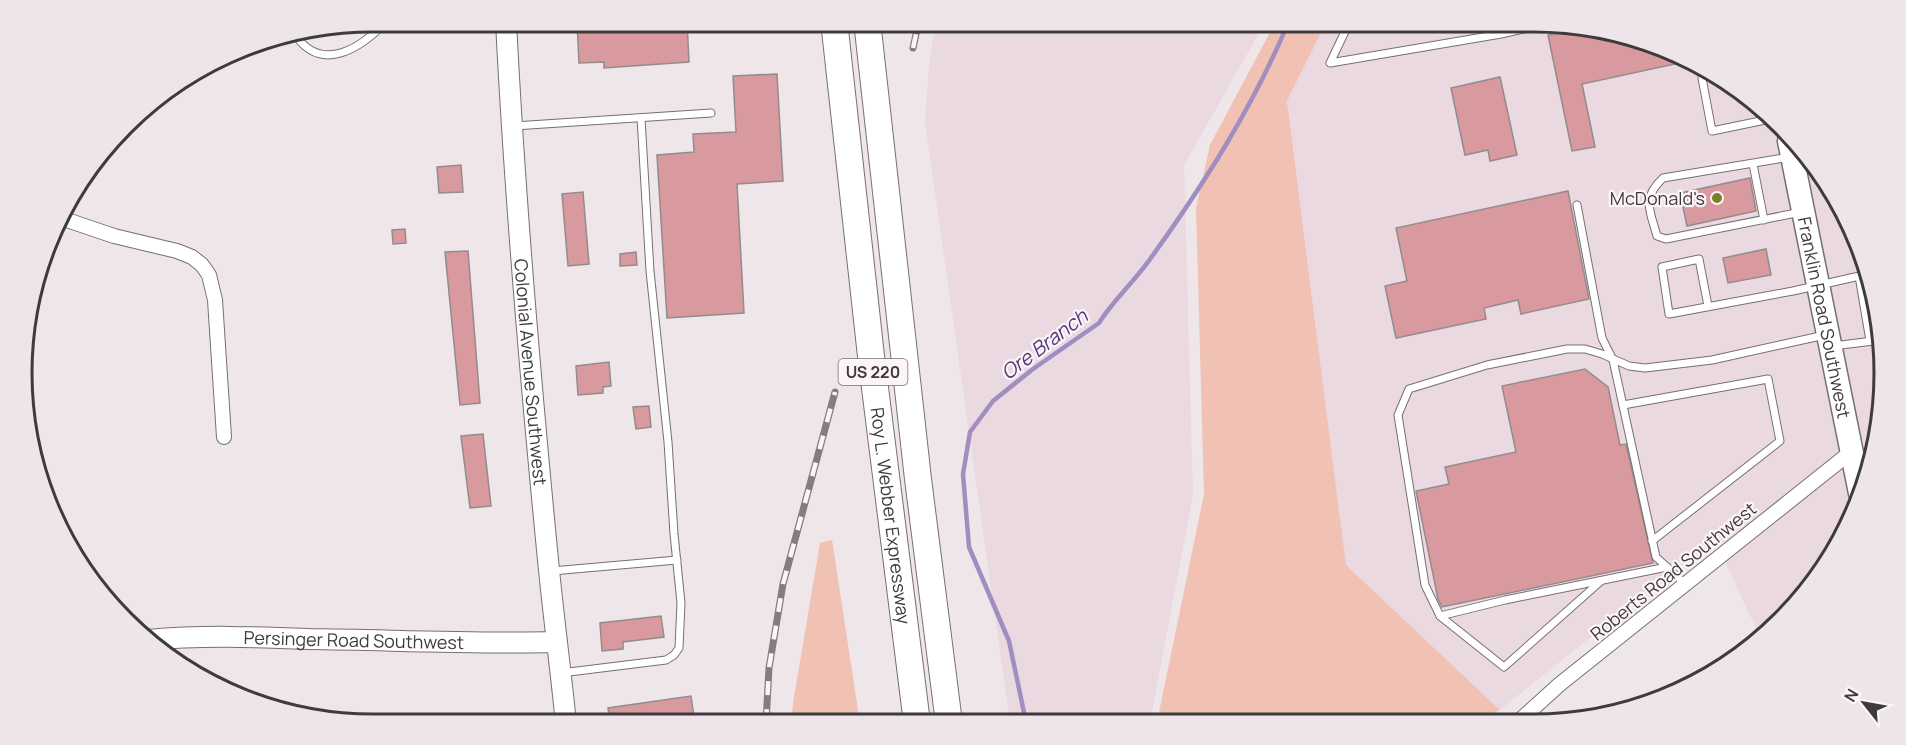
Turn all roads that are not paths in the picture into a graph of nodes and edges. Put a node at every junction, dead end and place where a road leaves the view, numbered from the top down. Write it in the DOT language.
graph roads {
  1 [pos="376,32"];
  2 [pos="507,32"];
  3 [pos="835,32"];
  4 [pos="868,32"];
  5 [pos="1345,32"];
  6 [pos="1506,32"];
  7 [pos="1496,34"];
  8 [pos="299,40"];
  9 [pos="1702,78"];
  10 [pos="711,113"];
  11 [pos="641,118"];
  12 [pos="1763,120"];
  13 [pos="512,126"];
  14 [pos="1791,149"];
  15 [pos="1753,164"];
  16 [pos="1577,205"];
  17 [pos="1804,211"];
  18 [pos="68,220"];
  19 [pos="1764,220"];
  20 [pos="1860,275"];
  21 [pos="1818,284"];
  22 [pos="1863,285"];
  23 [pos="1708,306"];
  24 [pos="1829,341"];
  25 [pos="1870,341"];
  26 [pos="1873,341"];
  27 [pos="1613,360"];
  28 [pos="1623,405"];
  29 [pos="224,437"];
  30 [pos="1851,452"];
  31 [pos="1857,479"];
  32 [pos="1652,541"];
  33 [pos="677,560"];
  34 [pos="1667,567"];
  35 [pos="549,571"];
  36 [pos="1601,581"];
  37 [pos="1685,584"];
  38 [pos="1440,616"];
  39 [pos="160,639"];
  40 [pos="557,642"];
  41 [pos="561,672"];
  42 [pos="565,714"];
  43 [pos="916,714"];
  44 [pos="948,714"];
  45 [pos="1527,714"];
  1 -- 8 [label="lane"];
  2 -- 13 [label="main road, Colonial Avenue Southwest"];
  3 -- 43 [label="highway, Roy L. Webber Expressway / US 220"];
  4 -- 44 [label="highway, Roy L. Webber Expressway / US 220"];
  5 -- 7 [label="lane"];
  6 -- 7 [label="lane"];
  9 -- 12 [label="lane"];
  10 -- 11 [label="lane"];
  11 -- 13 [label="lane"];
  11 -- 33 [label="lane"];
  13 -- 35 [label="main road, Colonial Avenue Southwest"];
  14 -- 15 [label="lane"];
  14 -- 17 [label="main road, Franklin Road Southwest"];
  15 -- 19 [label="lane"];
  15 -- 19 [label="lane"];
  16 -- 27 [label="lane"];
  17 -- 19 [label="lane"];
  17 -- 21 [label="main road, Franklin Road Southwest"];
  18 -- 29 [label="street"];
  20 -- 21 [label="lane"];
  21 -- 23 [label="lane"];
  21 -- 24 [label="main road, Franklin Road Southwest"];
  22 -- 25 [label="lane"];
  23 -- 23 [label="lane"];
  24 -- 25 [label="lane"];
  24 -- 27 [label="lane"];
  24 -- 30 [label="main road, Franklin Road Southwest"];
  25 -- 26 [label="lane"];
  27 -- 28 [label="lane"];
  27 -- 38 [label="lane"];
  28 -- 32 [label="lane"];
  28 -- 32 [label="lane"];
  30 -- 31 [label="main road, Franklin Road Southwest"];
  30 -- 37 [label="street, Roberts Road Southwest"];
  32 -- 34 [label="lane"];
  33 -- 35 [label="lane"];
  33 -- 41 [label="lane"];
  34 -- 36 [label="lane"];
  34 -- 37 [label="lane"];
  35 -- 40 [label="main road, Colonial Avenue Southwest"];
  36 -- 38 [label="lane"];
  36 -- 38 [label="lane"];
  37 -- 45 [label="street, Roberts Road Southwest"];
  39 -- 40 [label="main road, Persinger Road Southwest"];
  40 -- 41 [label="main road, Colonial Avenue Southwest"];
  41 -- 42 [label="main road, Colonial Avenue Southwest"];
}
